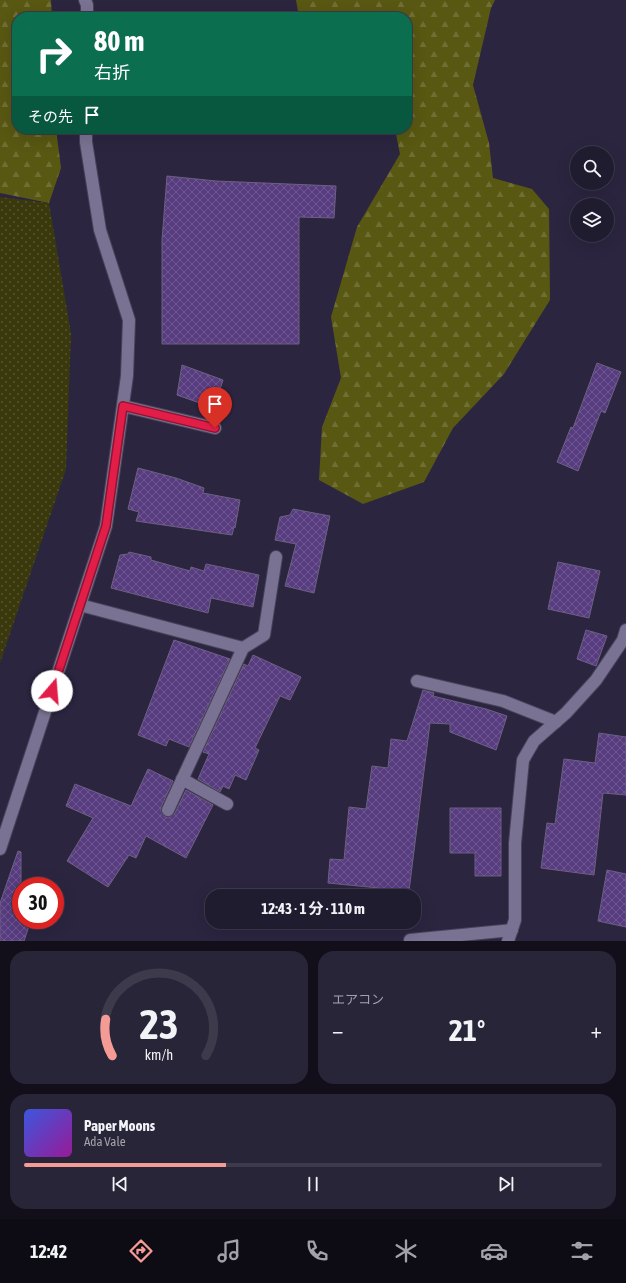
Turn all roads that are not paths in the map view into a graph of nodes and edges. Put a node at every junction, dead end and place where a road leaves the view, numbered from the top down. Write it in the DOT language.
graph roads {
  1 [pos="85,0"];
  2 [pos="87,12"];
  3 [pos="86,134"];
  4 [pos="123,406"];
  5 [pos="215,428"];
  6 [pos="276,556"];
  7 [pos="80,605"];
  8 [pos="626,630"];
  9 [pos="243,648"];
  10 [pos="417,681"];
  11 [pos="556,722"];
  12 [pos="182,779"];
  13 [pos="227,804"];
  14 [pos="168,810"];
  15 [pos="0,849"];
  16 [pos="510,936"];
  17 [pos="410,940"];
  1 -- 2 [label="street"];
  3 -- 4 [label="street"];
  4 -- 5 [label="street"];
  4 -- 7 [label="street"];
  6 -- 9 [label="street"];
  7 -- 9 [label="street"];
  7 -- 15 [label="street"];
  8 -- 11 [label="street"];
  9 -- 12 [label="street"];
  10 -- 11 [label="street"];
  11 -- 16 [label="street"];
  12 -- 13 [label="street"];
  12 -- 14 [label="street"];
  16 -- 17 [label="street"];
}
